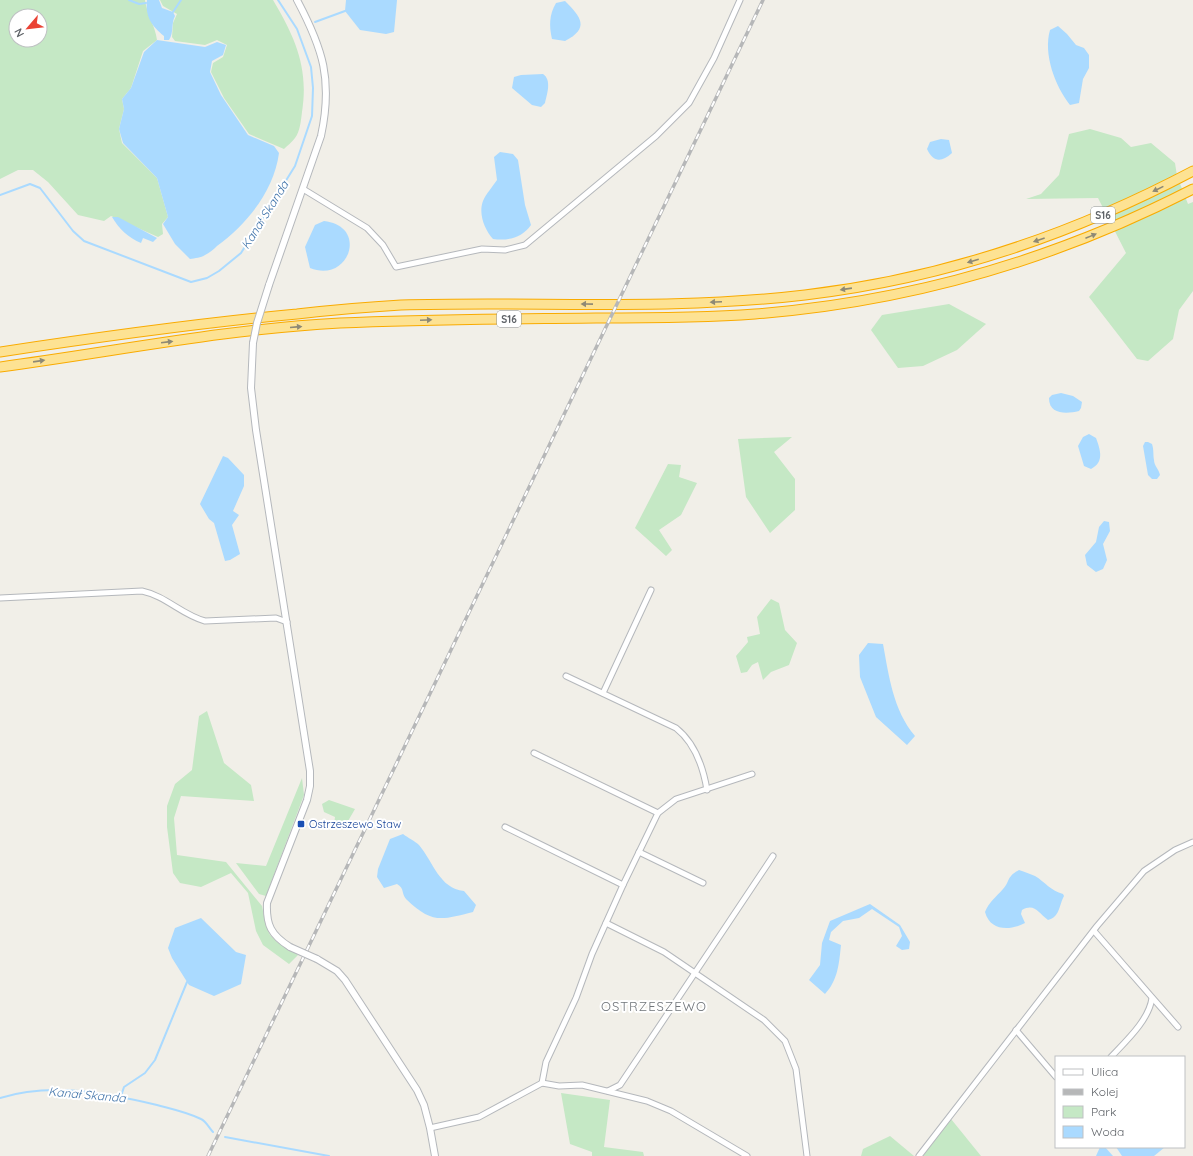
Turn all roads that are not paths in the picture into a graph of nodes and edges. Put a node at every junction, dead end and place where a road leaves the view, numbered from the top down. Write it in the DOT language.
graph roads {
  1 [pos="297,0"];
  2 [pos="740,0"];
  3 [pos="1193,172"];
  4 [pos="303,189"];
  5 [pos="1193,189"];
  6 [pos="0,352"];
  7 [pos="0,367"];
  8 [pos="651,590"];
  9 [pos="0,598"];
  10 [pos="287,622"];
  11 [pos="566,676"];
  12 [pos="603,693"];
  13 [pos="534,753"];
  14 [pos="752,774"];
  15 [pos="707,790"];
  16 [pos="658,813"];
  17 [pos="505,827"];
  18 [pos="1193,842"];
  19 [pos="639,852"];
  20 [pos="773,856"];
  21 [pos="703,883"];
  22 [pos="623,885"];
  23 [pos="606,923"];
  24 [pos="1094,931"];
  25 [pos="694,973"];
  26 [pos="1152,998"];
  27 [pos="1178,1027"];
  28 [pos="1016,1030"];
  29 [pos="1112,1056"];
  30 [pos="1055,1076"];
  31 [pos="542,1083"];
  32 [pos="608,1091"];
  33 [pos="430,1128"];
  34 [pos="738,1154"];
  35 [pos="435,1156"];
  36 [pos="747,1156"];
  37 [pos="807,1156"];
  38 [pos="919,1156"];
  1 -- 4 [label="street"];
  2 -- 4 [label="street"];
  3 -- 6 [label="highway, S16, one-way"];
  4 -- 10 [label="street, bridge"];
  7 -- 5 [label="highway, S16, one-way"];
  8 -- 12 [label="street"];
  9 -- 10 [label="street"];
  10 -- 33 [label="street, bridge"];
  11 -- 12 [label="street"];
  12 -- 15 [label="street"];
  13 -- 16 [label="street"];
  14 -- 15 [label="street"];
  15 -- 16 [label="street"];
  16 -- 19 [label="street"];
  17 -- 22 [label="street"];
  18 -- 24 [label="street"];
  19 -- 21 [label="street"];
  19 -- 22 [label="street"];
  20 -- 25 [label="street"];
  22 -- 23 [label="street"];
  23 -- 25 [label="street"];
  23 -- 31 [label="street"];
  24 -- 26 [label="street"];
  24 -- 28 [label="street"];
  25 -- 32 [label="street"];
  25 -- 37 [label="street"];
  26 -- 27 [label="street"];
  26 -- 29 [label="street"];
  28 -- 30 [label="street"];
  28 -- 38 [label="street"];
  31 -- 32 [label="street"];
  31 -- 33 [label="street"];
  32 -- 34 [label="street"];
  33 -- 35 [label="street"];
  34 -- 36 [label="street"];
}
